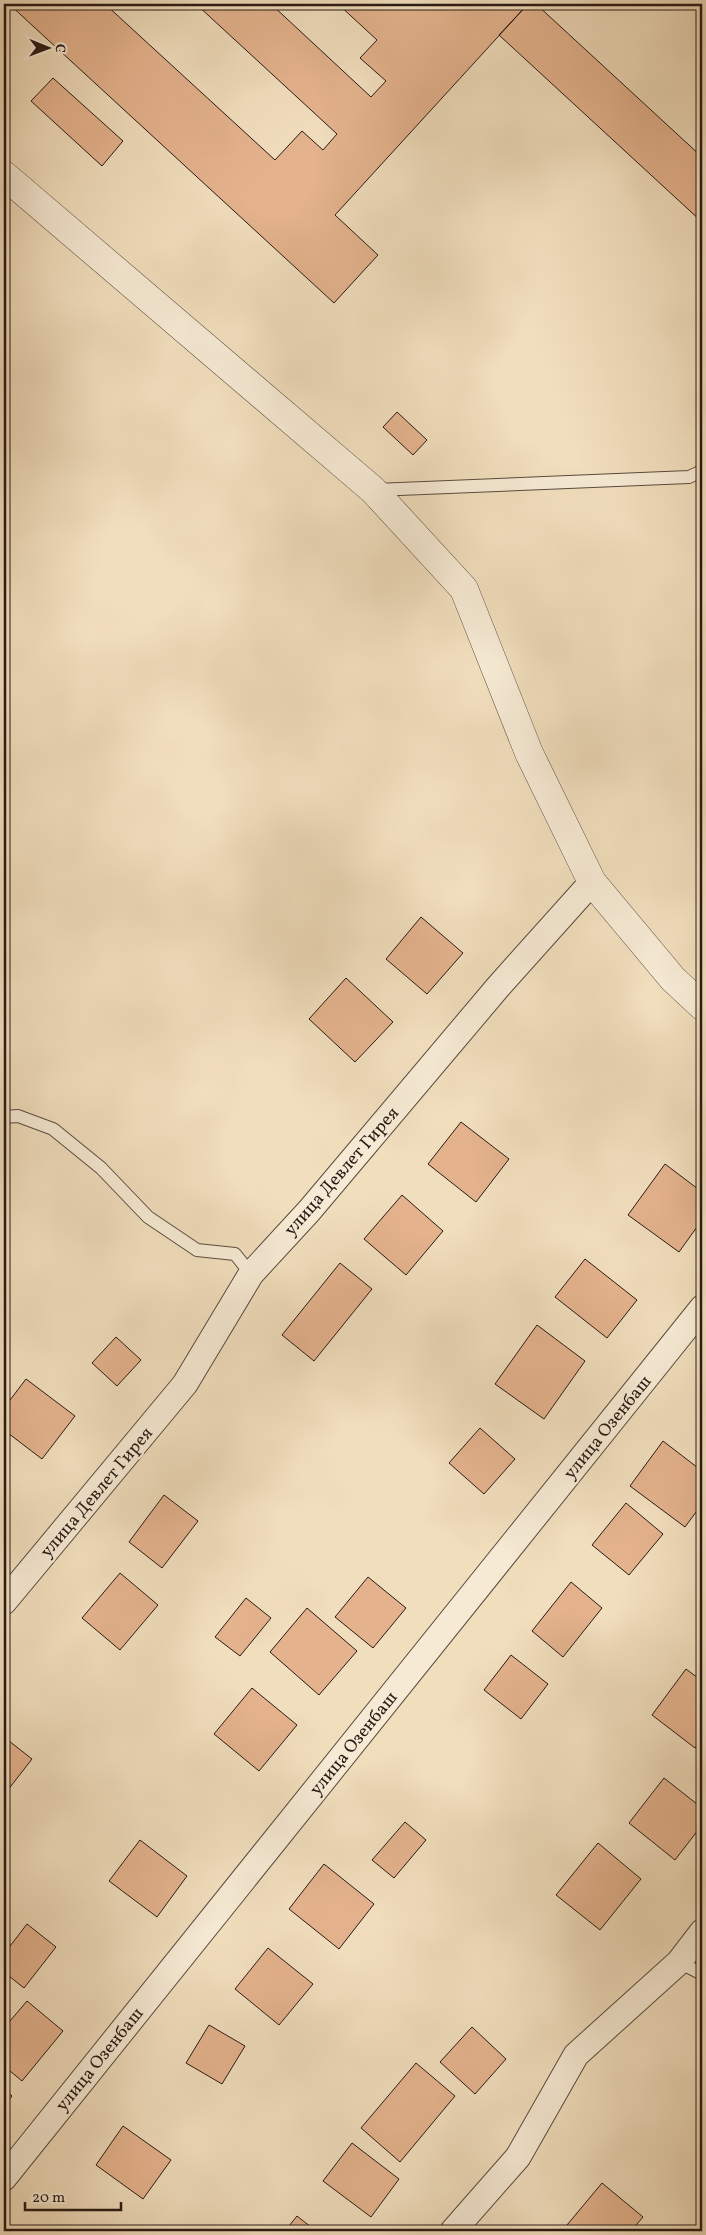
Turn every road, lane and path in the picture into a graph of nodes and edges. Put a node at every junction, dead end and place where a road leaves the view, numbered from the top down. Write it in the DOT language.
graph roads {
  1 [pos="4,175"];
  2 [pos="702,471"];
  3 [pos="373,490"];
  4 [pos="592,882"];
  5 [pos="702,1006"];
  6 [pos="4,1117"];
  7 [pos="251,1274"];
  8 [pos="702,1308"];
  9 [pos="4,1602"];
  10 [pos="702,1932"];
  11 [pos="679,1962"];
  12 [pos="702,1974"];
  13 [pos="4,2178"];
  14 [pos="453,2231"];
  1 -- 3 [label="street"];
  2 -- 3 [label="lane"];
  3 -- 4 [label="street"];
  4 -- 5 [label="street"];
  4 -- 7 [label="street, улица Девлет Гирея"];
  6 -- 7 [label="lane"];
  7 -- 9 [label="street, улица Девлет Гирея"];
  8 -- 13 [label="street, улица Озенбаш"];
  10 -- 11 [label="street"];
  11 -- 12 [label="lane"];
  11 -- 14 [label="street"];
}
